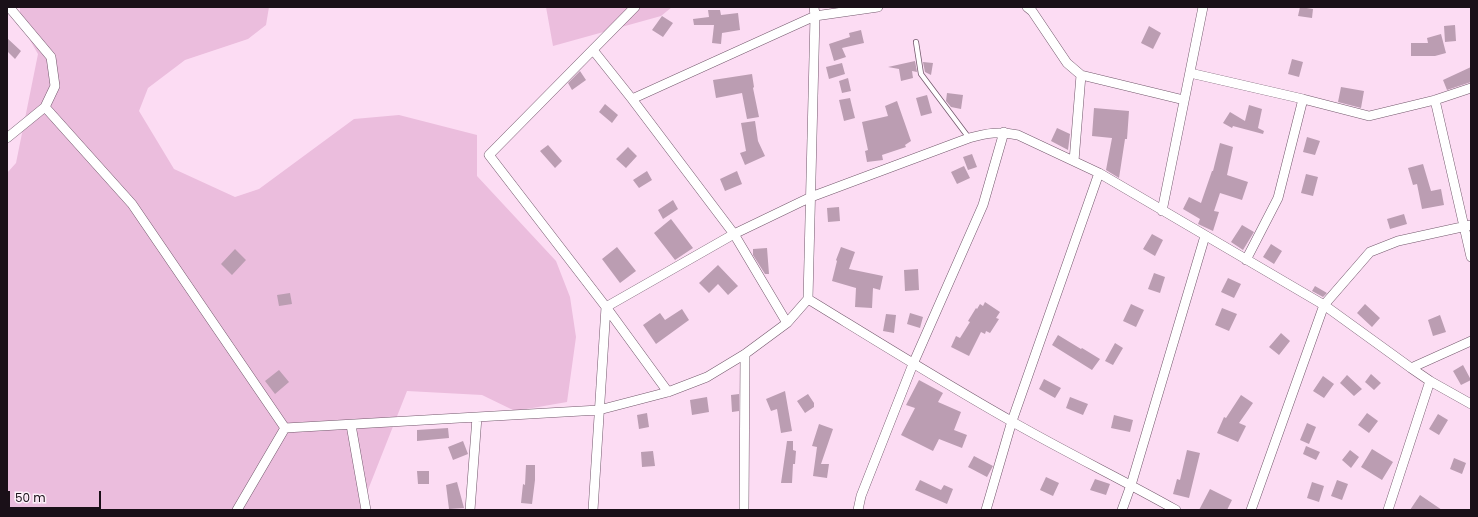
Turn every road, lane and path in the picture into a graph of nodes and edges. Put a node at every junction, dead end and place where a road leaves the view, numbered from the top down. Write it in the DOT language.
graph roads {
  1 [pos="8,7"];
  2 [pos="635,7"];
  3 [pos="878,7"];
  4 [pos="1027,7"];
  5 [pos="1203,7"];
  6 [pos="814,12"];
  7 [pos="916,42"];
  8 [pos="593,50"];
  9 [pos="1190,73"];
  10 [pos="1081,75"];
  11 [pos="1471,88"];
  12 [pos="632,99"];
  13 [pos="1303,99"];
  14 [pos="1184,100"];
  15 [pos="1435,100"];
  16 [pos="45,107"];
  17 [pos="1004,132"];
  18 [pos="7,138"];
  19 [pos="969,138"];
  20 [pos="1074,162"];
  21 [pos="1099,173"];
  22 [pos="811,197"];
  23 [pos="1162,211"];
  24 [pos="1467,226"];
  25 [pos="734,234"];
  26 [pos="1205,236"];
  27 [pos="1471,257"];
  28 [pos="1246,260"];
  29 [pos="808,299"];
  30 [pos="1324,305"];
  31 [pos="606,306"];
  32 [pos="787,323"];
  33 [pos="1471,342"];
  34 [pos="745,354"];
  35 [pos="913,364"];
  36 [pos="1411,368"];
  37 [pos="1430,381"];
  38 [pos="668,392"];
  39 [pos="1471,404"];
  40 [pos="599,410"];
  41 [pos="477,417"];
  42 [pos="1012,421"];
  43 [pos="351,425"];
  44 [pos="285,428"];
  45 [pos="1131,485"];
  46 [pos="237,510"];
  47 [pos="366,510"];
  48 [pos="470,510"];
  49 [pos="593,510"];
  50 [pos="744,510"];
  51 [pos="858,510"];
  52 [pos="986,510"];
  53 [pos="1122,510"];
  54 [pos="1176,510"];
  55 [pos="1252,510"];
  56 [pos="1388,510"];
  1 -- 16 [label="street"];
  2 -- 8 [label="street"];
  3 -- 6 [label="street"];
  4 -- 10 [label="street"];
  5 -- 9 [label="street"];
  6 -- 12 [label="street"];
  6 -- 22 [label="street"];
  7 -- 19 [label="lane"];
  8 -- 12 [label="street"];
  8 -- 31 [label="street"];
  9 -- 13 [label="street"];
  9 -- 14 [label="street"];
  10 -- 14 [label="street"];
  10 -- 20 [label="street"];
  11 -- 15 [label="street"];
  12 -- 25 [label="street"];
  13 -- 15 [label="street"];
  13 -- 28 [label="street"];
  14 -- 23 [label="street"];
  15 -- 24 [label="street"];
  16 -- 18 [label="street"];
  16 -- 44 [label="street"];
  17 -- 19 [label="street"];
  17 -- 20 [label="street"];
  17 -- 35 [label="street"];
  19 -- 22 [label="street"];
  20 -- 21 [label="street"];
  21 -- 23 [label="street"];
  21 -- 42 [label="street"];
  22 -- 25 [label="street"];
  22 -- 29 [label="street"];
  23 -- 26 [label="street"];
  24 -- 27 [label="street"];
  24 -- 30 [label="street"];
  25 -- 31 [label="street"];
  25 -- 32 [label="street"];
  26 -- 28 [label="street"];
  26 -- 45 [label="street"];
  28 -- 30 [label="street"];
  29 -- 32 [label="street"];
  29 -- 35 [label="street"];
  30 -- 36 [label="street"];
  30 -- 55 [label="street"];
  31 -- 38 [label="street"];
  31 -- 40 [label="street"];
  32 -- 34 [label="street"];
  33 -- 36 [label="street"];
  34 -- 38 [label="street"];
  34 -- 50 [label="street"];
  35 -- 42 [label="street"];
  35 -- 51 [label="street"];
  36 -- 37 [label="street"];
  37 -- 39 [label="street"];
  37 -- 56 [label="street"];
  38 -- 40 [label="street"];
  40 -- 41 [label="street"];
  40 -- 49 [label="street"];
  41 -- 43 [label="street"];
  41 -- 48 [label="street"];
  42 -- 45 [label="street"];
  42 -- 52 [label="street"];
  43 -- 44 [label="street"];
  43 -- 47 [label="street"];
  44 -- 46 [label="street"];
  45 -- 53 [label="street"];
  45 -- 54 [label="street"];
}
